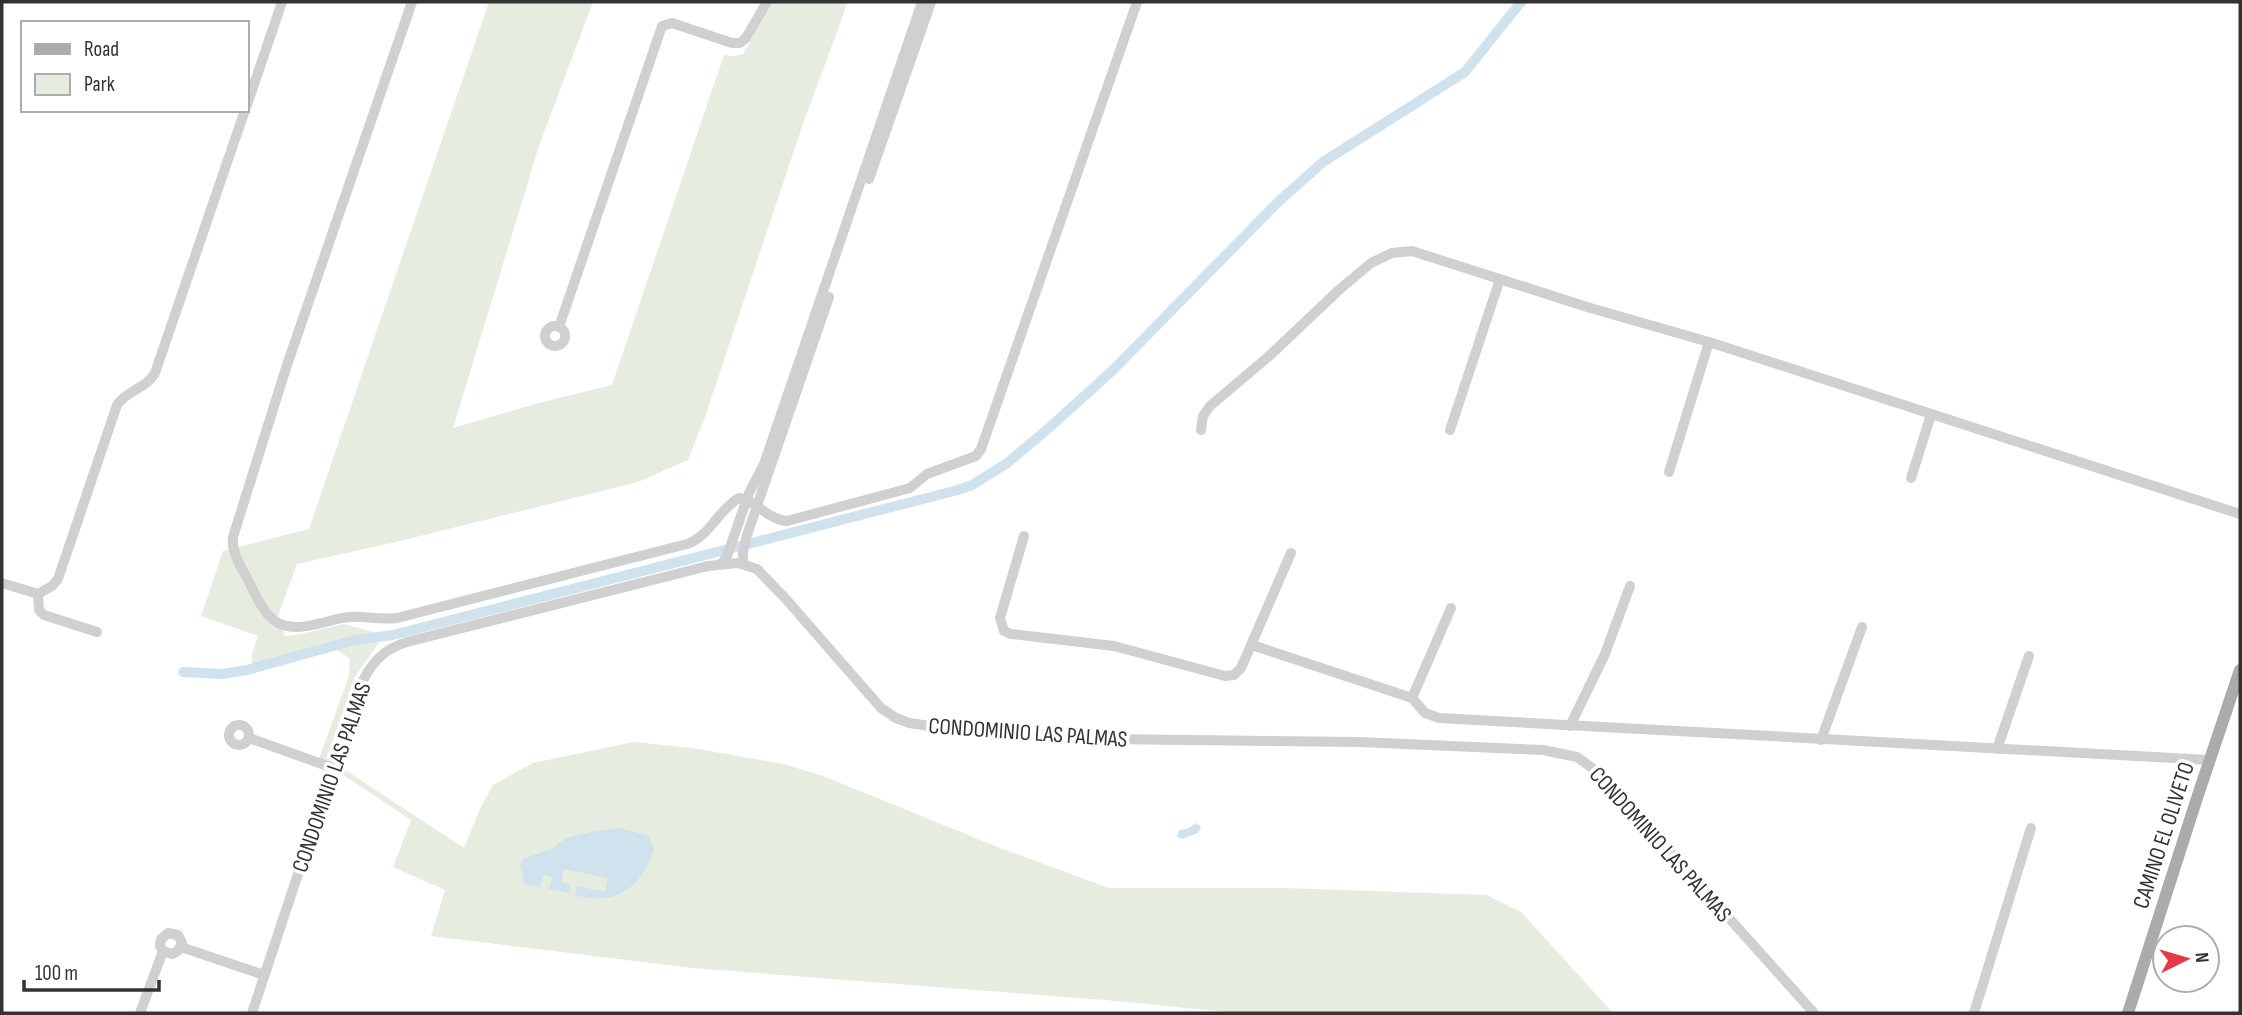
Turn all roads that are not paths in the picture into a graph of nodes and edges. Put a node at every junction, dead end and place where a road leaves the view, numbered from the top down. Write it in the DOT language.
graph roads {
  1 [pos="282,2"];
  2 [pos="412,2"];
  3 [pos="767,2"];
  4 [pos="922,2"];
  5 [pos="931,2"];
  6 [pos="1137,2"];
  7 [pos="248,102"];
  8 [pos="244,112"];
  9 [pos="1500,279"];
  10 [pos="559,327"];
  11 [pos="1709,342"];
  12 [pos="1931,415"];
  13 [pos="1201,430"];
  14 [pos="1450,430"];
  15 [pos="1669,472"];
  16 [pos="1911,478"];
  17 [pos="746,500"];
  18 [pos="758,508"];
  19 [pos="2240,514"];
  20 [pos="1024,536"];
  21 [pos="1291,553"];
  22 [pos="722,563"];
  23 [pos="743,563"];
  24 [pos="2,583"];
  25 [pos="1630,586"];
  26 [pos="38,594"];
  27 [pos="1451,608"];
  28 [pos="1862,627"];
  29 [pos="97,632"];
  30 [pos="1252,645"];
  31 [pos="2029,656"];
  32 [pos="2240,670"];
  33 [pos="1412,698"];
  34 [pos="1570,726"];
  35 [pos="249,738"];
  36 [pos="1821,740"];
  37 [pos="1997,749"];
  38 [pos="2210,760"];
  39 [pos="333,768"];
  40 [pos="2031,828"];
  41 [pos="181,947"];
  42 [pos="163,951"];
  43 [pos="264,975"];
  44 [pos="140,1013"];
  45 [pos="252,1013"];
  46 [pos="1814,1013"];
  47 [pos="1974,1013"];
  48 [pos="2128,1013"];
  1 -- 7 [label="street"];
  2 -- 17 [label="street"];
  3 -- 10 [label="street"];
  4 -- 17 [label="street"];
  5 -- 18 [label="street"];
  6 -- 18 [label="street"];
  8 -- 26 [label="street"];
  9 -- 11 [label="street"];
  9 -- 13 [label="street"];
  9 -- 14 [label="street"];
  11 -- 12 [label="street"];
  11 -- 15 [label="street"];
  12 -- 16 [label="street"];
  12 -- 19 [label="street"];
  17 -- 18 [label="street"];
  17 -- 22 [label="street"];
  18 -- 23 [label="street"];
  20 -- 30 [label="street"];
  21 -- 30 [label="street"];
  22 -- 23 [label="street, CONDOMINIO LAS PALMAS"];
  22 -- 39 [label="street, CONDOMINIO LAS PALMAS"];
  23 -- 46 [label="street, CONDOMINIO LAS PALMAS"];
  24 -- 26 [label="street"];
  25 -- 34 [label="street"];
  26 -- 29 [label="street"];
  27 -- 33 [label="street"];
  28 -- 36 [label="street"];
  30 -- 33 [label="street"];
  31 -- 37 [label="street"];
  32 -- 38 [label="main road, CAMINO EL OLIVETO"];
  33 -- 34 [label="street"];
  34 -- 36 [label="street"];
  35 -- 39 [label="street"];
  36 -- 37 [label="street"];
  37 -- 38 [label="street"];
  38 -- 48 [label="main road, CAMINO EL OLIVETO"];
  39 -- 43 [label="street, CONDOMINIO LAS PALMAS"];
  40 -- 47 [label="street"];
  41 -- 42 [label="street"];
  41 -- 42 [label="street"];
  41 -- 43 [label="street"];
  42 -- 44 [label="street"];
  43 -- 45 [label="street, CONDOMINIO LAS PALMAS"];
}
